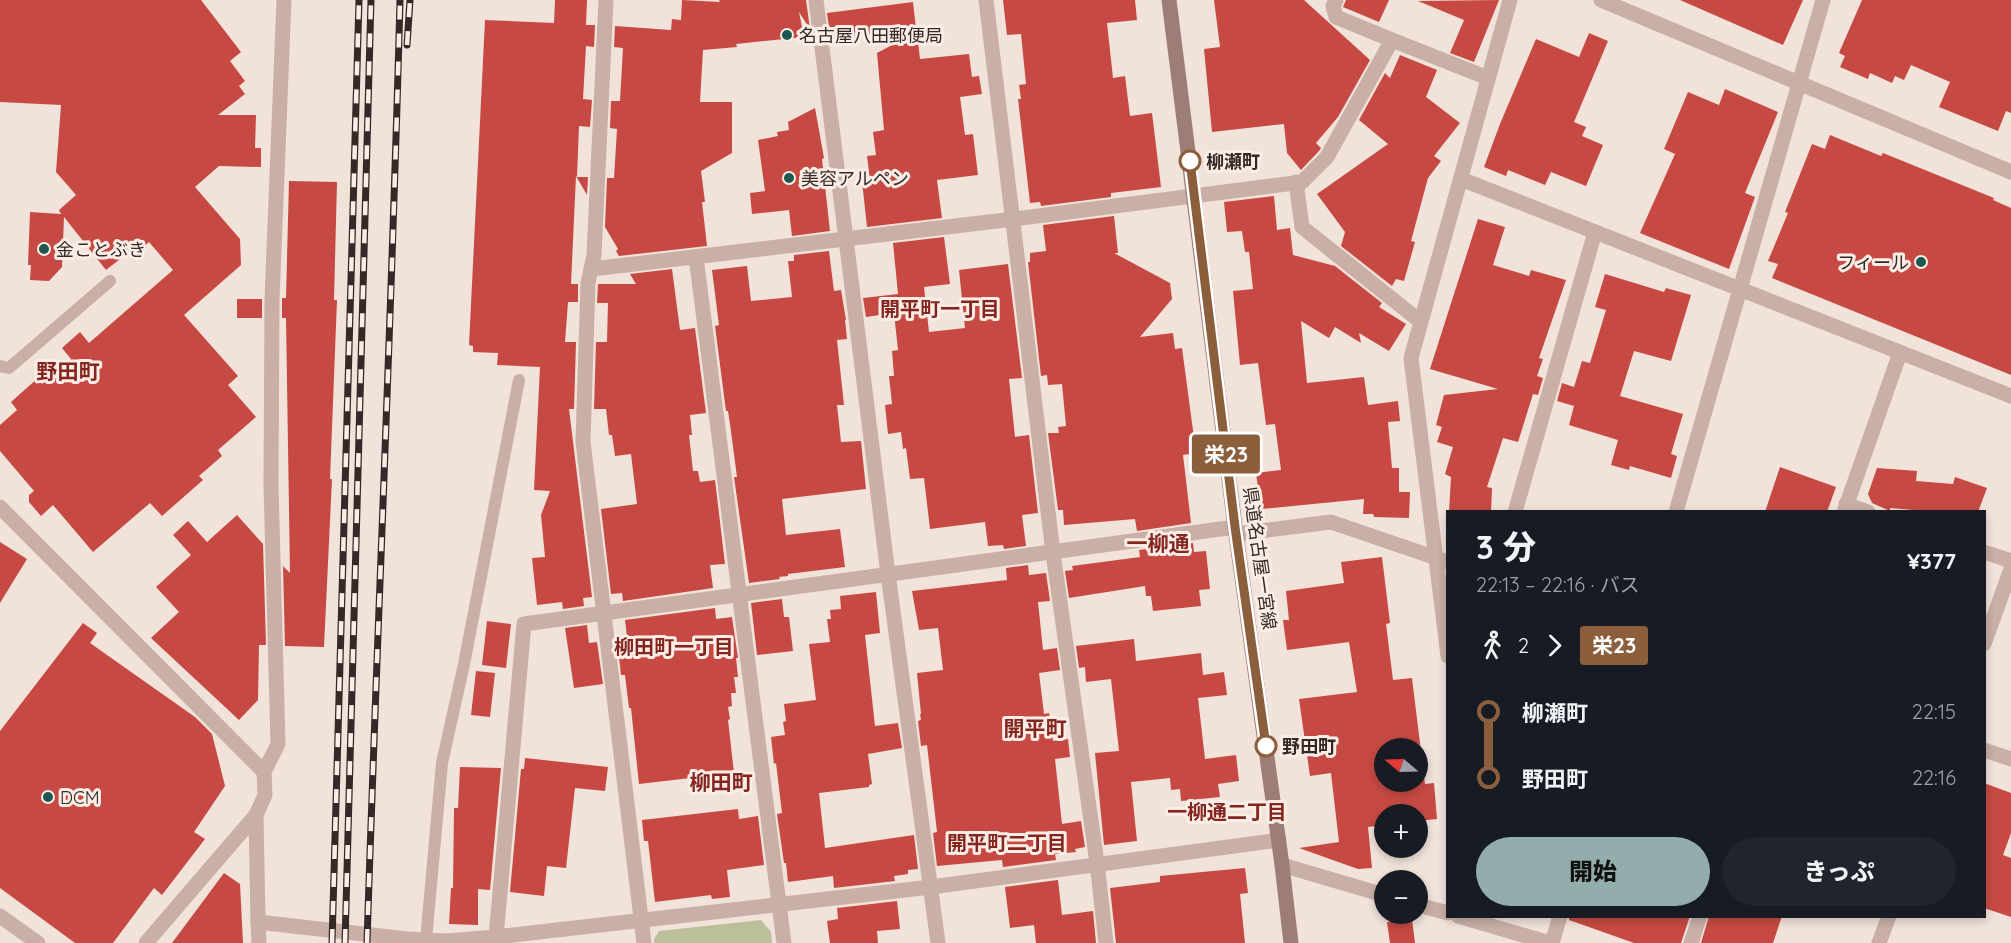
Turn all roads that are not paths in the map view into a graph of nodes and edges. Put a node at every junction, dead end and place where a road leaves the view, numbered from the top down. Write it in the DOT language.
graph roads {
  1 [pos="284,0"];
  2 [pos="606,0"];
  3 [pos="816,0"];
  4 [pos="986,0"];
  5 [pos="1169,0"];
  6 [pos="1336,0"];
  7 [pos="1510,0"];
  8 [pos="1601,0"];
  9 [pos="1823,0"];
  10 [pos="1392,40"];
  11 [pos="1488,78"];
  12 [pos="1800,84"];
  13 [pos="2011,172"];
  14 [pos="1461,179"];
  15 [pos="1296,182"];
  16 [pos="1194,196"];
  17 [pos="1014,219"];
  18 [pos="1595,232"];
  19 [pos="846,240"];
  20 [pos="696,257"];
  21 [pos="592,269"];
  22 [pos="110,281"];
  23 [pos="1741,290"];
  24 [pos="1421,322"];
  25 [pos="1900,352"];
  26 [pos="0,366"];
  27 [pos="519,380"];
  28 [pos="2011,396"];
  29 [pos="0,507"];
  30 [pos="1845,508"];
  31 [pos="1516,510"];
  32 [pos="1677,510"];
  33 [pos="1236,531"];
  34 [pos="1986,553"];
  35 [pos="1053,554"];
  36 [pos="1441,560"];
  37 [pos="2011,561"];
  38 [pos="2011,569"];
  39 [pos="888,574"];
  40 [pos="739,594"];
  41 [pos="603,613"];
  42 [pos="1446,629"];
  43 [pos="1986,638"];
  44 [pos="1986,751"];
  45 [pos="2011,759"];
  46 [pos="264,772"];
  47 [pos="256,815"];
  48 [pos="1279,840"];
  49 [pos="1097,863"];
  50 [pos="1282,865"];
  51 [pos="931,887"];
  52 [pos="1374,892"];
  53 [pos="779,904"];
  54 [pos="1428,907"];
  55 [pos="1446,912"];
  56 [pos="0,916"];
  57 [pos="1559,918"];
  58 [pos="1699,918"];
  59 [pos="1888,918"];
  60 [pos="641,920"];
  61 [pos="1481,920"];
  62 [pos="258,922"];
  63 [pos="496,938"];
  64 [pos="426,940"];
  65 [pos="407,941"];
  66 [pos="38,943"];
  67 [pos="146,943"];
  68 [pos="259,943"];
  69 [pos="644,943"];
  70 [pos="784,943"];
  71 [pos="938,943"];
  72 [pos="1106,943"];
  73 [pos="1291,943"];
  74 [pos="1551,943"];
  75 [pos="1691,943"];
  76 [pos="1880,943"];
  1 -- 46 [label="street"];
  2 -- 21 [label="street"];
  3 -- 19 [label="street"];
  4 -- 17 [label="street"];
  5 -- 16 [label="main road, 県道名古屋一宮線"];
  6 -- 10 [label="street"];
  7 -- 11 [label="street"];
  8 -- 12 [label="street"];
  9 -- 12 [label="street"];
  10 -- 11 [label="street"];
  10 -- 15 [label="street"];
  11 -- 14 [label="street"];
  12 -- 13 [label="street"];
  12 -- 23 [label="street"];
  14 -- 18 [label="street"];
  14 -- 24 [label="street"];
  15 -- 16 [label="street"];
  15 -- 24 [label="street"];
  16 -- 17 [label="street"];
  16 -- 33 [label="main road, 県道名古屋一宮線"];
  17 -- 19 [label="street"];
  17 -- 35 [label="street"];
  18 -- 23 [label="street"];
  18 -- 31 [label="street"];
  19 -- 20 [label="street"];
  19 -- 39 [label="street"];
  20 -- 21 [label="street"];
  20 -- 40 [label="street"];
  21 -- 41 [label="street"];
  22 -- 26 [label="lane"];
  23 -- 25 [label="street"];
  23 -- 32 [label="street"];
  24 -- 36 [label="street"];
  25 -- 28 [label="street"];
  25 -- 30 [label="street"];
  27 -- 64 [label="lane"];
  29 -- 46 [label="street"];
  33 -- 35 [label="street"];
  33 -- 36 [label="street"];
  33 -- 48 [label="main road, 県道名古屋一宮線"];
  34 -- 37 [label="street"];
  35 -- 39 [label="street"];
  35 -- 49 [label="street"];
  36 -- 42 [label="street"];
  38 -- 43 [label="street"];
  39 -- 40 [label="street"];
  39 -- 51 [label="street"];
  40 -- 41 [label="street"];
  40 -- 53 [label="street"];
  41 -- 60 [label="street"];
  41 -- 63 [label="street"];
  44 -- 45 [label="street"];
  46 -- 47 [label="street"];
  47 -- 62 [label="street"];
  47 -- 67 [label="street"];
  48 -- 49 [label="street"];
  48 -- 50 [label="main road, 県道名古屋一宮線"];
  49 -- 51 [label="street"];
  49 -- 72 [label="street"];
  50 -- 52 [label="street"];
  50 -- 73 [label="main road, 県道名古屋一宮線"];
  51 -- 53 [label="street"];
  51 -- 71 [label="street"];
  53 -- 60 [label="street"];
  53 -- 70 [label="street"];
  54 -- 55 [label="street"];
  56 -- 66 [label="street"];
  57 -- 74 [label="street"];
  58 -- 75 [label="street"];
  59 -- 76 [label="street"];
  60 -- 63 [label="street"];
  60 -- 69 [label="street"];
  61 -- 74 [label="street"];
  62 -- 65 [label="street"];
  62 -- 68 [label="street"];
  63 -- 64 [label="street"];
  64 -- 65 [label="street"];
}
